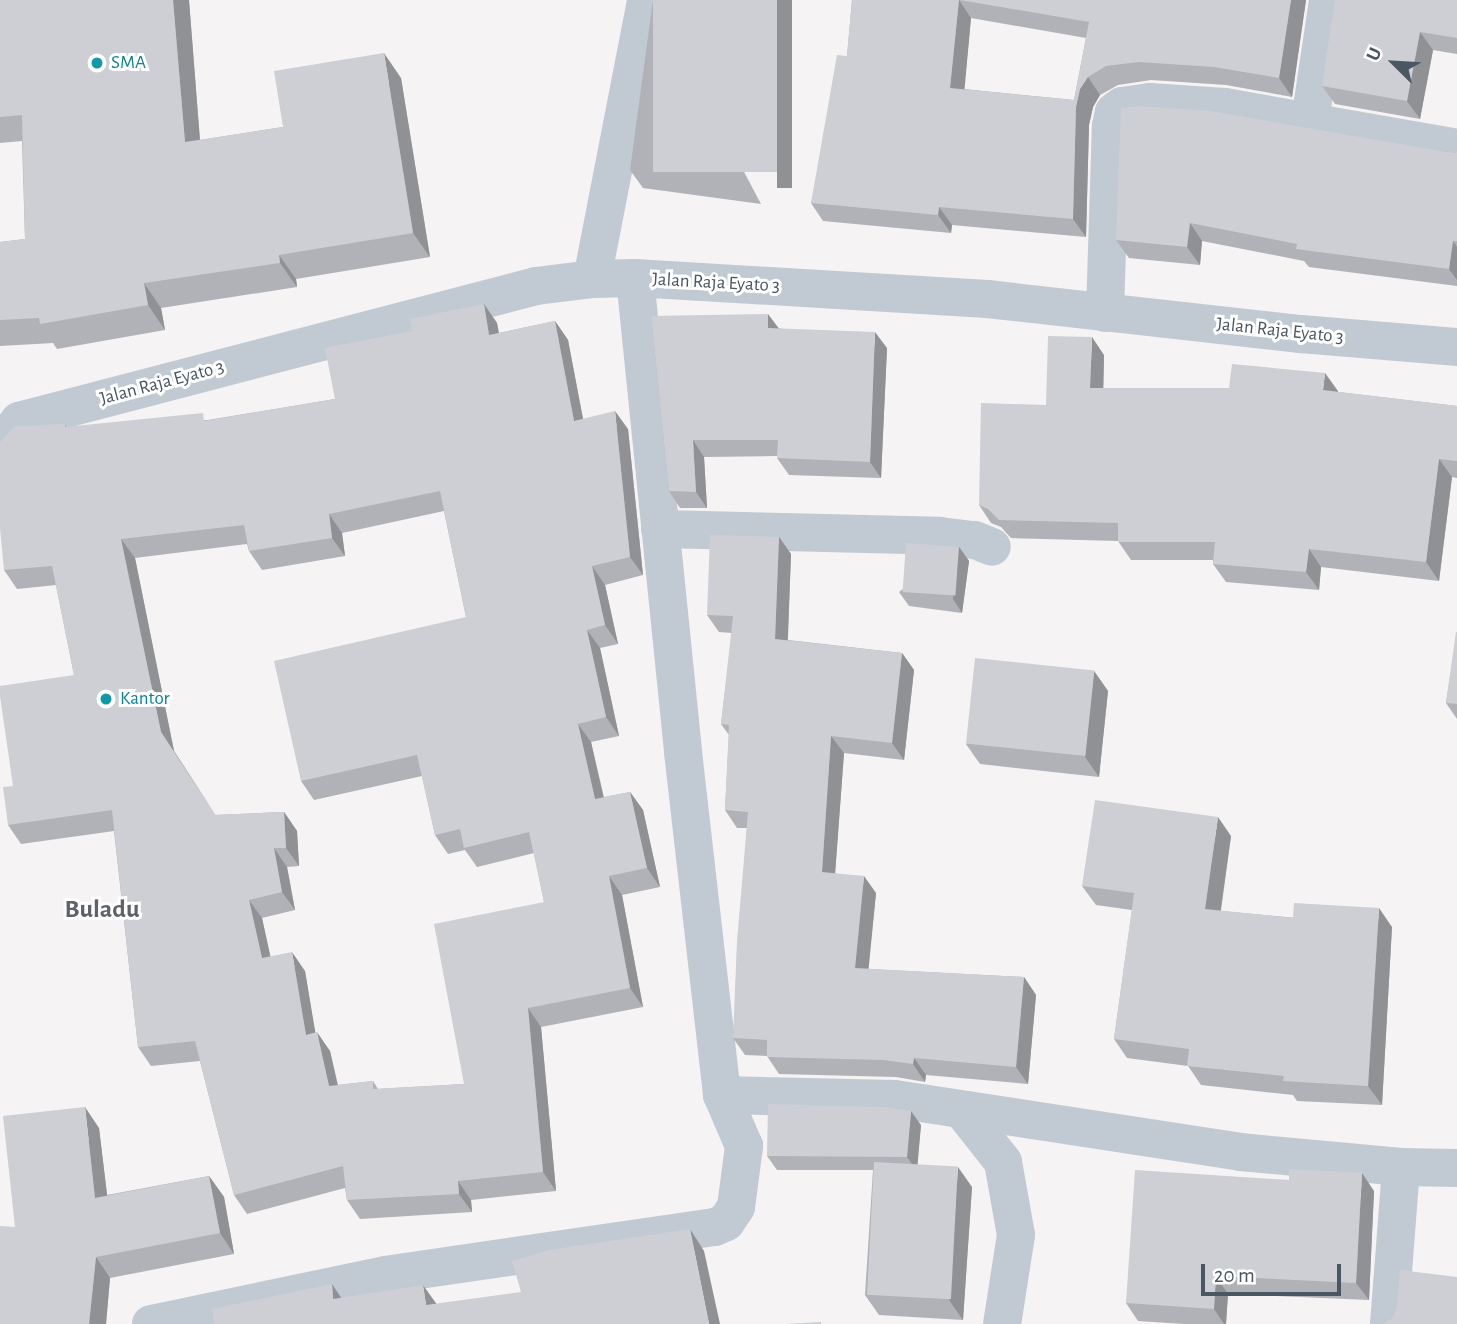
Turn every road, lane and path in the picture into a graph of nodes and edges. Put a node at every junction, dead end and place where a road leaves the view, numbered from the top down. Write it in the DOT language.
graph roads {
  1 [pos="646,0"];
  2 [pos="1328,0"];
  3 [pos="1310,121"];
  4 [pos="1457,148"];
  5 [pos="635,278"];
  6 [pos="592,279"];
  7 [pos="1105,313"];
  8 [pos="1457,347"];
  9 [pos="0,444"];
  10 [pos="660,529"];
  11 [pos="992,547"];
  12 [pos="722,1095"];
  13 [pos="962,1110"];
  14 [pos="1401,1167"];
  15 [pos="1457,1168"];
  16 [pos="151,1324"];
  17 [pos="1002,1324"];
  18 [pos="1389,1324"];
  1 -- 6 [label="street"];
  2 -- 3 [label="street"];
  3 -- 4 [label="street"];
  3 -- 7 [label="street"];
  5 -- 6 [label="street, Jalan Raja Eyato 3"];
  5 -- 7 [label="street, Jalan Raja Eyato 3"];
  5 -- 10 [label="street"];
  6 -- 9 [label="street, Jalan Raja Eyato 3"];
  7 -- 8 [label="street, Jalan Raja Eyato 3"];
  10 -- 11 [label="street"];
  10 -- 12 [label="street"];
  12 -- 13 [label="street"];
  12 -- 16 [label="street"];
  13 -- 14 [label="street"];
  13 -- 17 [label="street"];
  14 -- 15 [label="street"];
  14 -- 18 [label="street"];
}
